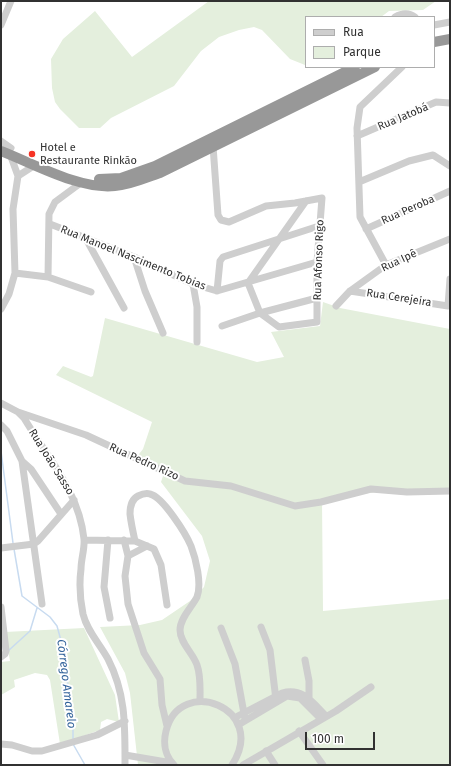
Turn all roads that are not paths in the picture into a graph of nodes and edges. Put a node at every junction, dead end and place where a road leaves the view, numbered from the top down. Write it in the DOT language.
graph roads {
  1 [pos="11,1"];
  2 [pos="397,16"];
  3 [pos="414,16"];
  4 [pos="450,17"];
  5 [pos="447,22"];
  6 [pos="1,25"];
  7 [pos="435,25"];
  8 [pos="450,33"];
  9 [pos="435,36"];
  10 [pos="450,39"];
  11 [pos="435,42"];
  12 [pos="353,68"];
  13 [pos="373,68"];
  14 [pos="401,68"];
  15 [pos="338,76"];
  16 [pos="331,87"];
  17 [pos="450,103"];
  18 [pos="256,121"];
  19 [pos="357,136"];
  20 [pos="213,146"];
  21 [pos="5,148"];
  22 [pos="181,158"];
  23 [pos="34,165"];
  24 [pos="450,166"];
  25 [pos="18,176"];
  26 [pos="82,182"];
  27 [pos="359,182"];
  28 [pos="450,191"];
  29 [pos="306,200"];
  30 [pos="50,224"];
  31 [pos="319,226"];
  32 [pos="366,229"];
  33 [pos="85,237"];
  34 [pos="280,239"];
  35 [pos="450,239"];
  36 [pos="134,257"];
  37 [pos="317,262"];
  38 [pos="386,265"];
  39 [pos="15,273"];
  40 [pos="48,277"];
  41 [pos="450,279"];
  42 [pos="248,283"];
  43 [pos="193,284"];
  44 [pos="217,291"];
  45 [pos="350,291"];
  46 [pos="91,292"];
  47 [pos="316,298"];
  48 [pos="336,306"];
  49 [pos="124,308"];
  50 [pos="1,309"];
  51 [pos="260,313"];
  52 [pos="222,326"];
  53 [pos="163,333"];
  54 [pos="197,342"];
  55 [pos="1,403"];
  56 [pos="18,412"];
  57 [pos="1,425"];
  58 [pos="22,461"];
  59 [pos="450,491"];
  60 [pos="74,500"];
  61 [pos="61,514"];
  62 [pos="84,540"];
  63 [pos="108,540"];
  64 [pos="124,540"];
  65 [pos="135,541"];
  66 [pos="34,544"];
  67 [pos="147,546"];
  68 [pos="1,548"];
  69 [pos="128,556"];
  70 [pos="42,604"];
  71 [pos="167,605"];
  72 [pos="1,608"];
  73 [pos="110,618"];
  74 [pos="261,627"];
  75 [pos="220,628"];
  76 [pos="1,656"];
  77 [pos="305,660"];
  78 [pos="371,687"];
  79 [pos="309,698"];
  80 [pos="276,700"];
  81 [pos="200,701"];
  82 [pos="245,718"];
  83 [pos="323,718"];
  84 [pos="125,721"];
  85 [pos="236,721"];
  86 [pos="167,726"];
  87 [pos="299,731"];
  88 [pos="1,744"];
  89 [pos="266,751"];
  90 [pos="125,753"];
  91 [pos="168,762"];
  92 [pos="125,765"];
  93 [pos="232,765"];
  94 [pos="243,765"];
  95 [pos="275,765"];
  96 [pos="323,765"];
  1 -- 6 [label="street"];
  2 -- 3 [label="street"];
  4 -- 5 [label="street"];
  5 -- 7 [label="street"];
  8 -- 9 [label="highway"];
  10 -- 11 [label="highway"];
  12 -- 15 [label="highway"];
  13 -- 16 [label="highway"];
  14 -- 19 [label="street"];
  15 -- 16 [label="highway"];
  15 -- 18 [label="highway"];
  16 -- 18 [label="highway"];
  17 -- 19 [label="street, Rua Jatobá"];
  18 -- 20 [label="highway"];
  18 -- 22 [label="highway"];
  19 -- 27 [label="street"];
  20 -- 22 [label="highway"];
  20 -- 29 [label="street"];
  21 -- 22 [label="highway"];
  21 -- 23 [label="highway"];
  21 -- 25 [label="street"];
  22 -- 26 [label="highway"];
  23 -- 25 [label="street"];
  23 -- 26 [label="highway"];
  24 -- 27 [label="street"];
  25 -- 39 [label="street"];
  26 -- 30 [label="street"];
  27 -- 32 [label="street"];
  28 -- 32 [label="street, Rua Peroba"];
  29 -- 31 [label="street, Rua Afonso Rigo"];
  29 -- 34 [label="street"];
  30 -- 33 [label="street, Rua Manoel Nascimento Tobias"];
  30 -- 40 [label="street"];
  31 -- 34 [label="street"];
  31 -- 37 [label="street, Rua Afonso Rigo"];
  32 -- 38 [label="street"];
  33 -- 36 [label="street, Rua Manoel Nascimento Tobias"];
  33 -- 49 [label="street"];
  34 -- 42 [label="street"];
  34 -- 44 [label="street"];
  35 -- 38 [label="street, Rua Ipê"];
  36 -- 43 [label="street, Rua Manoel Nascimento Tobias"];
  36 -- 53 [label="street"];
  37 -- 42 [label="street"];
  37 -- 47 [label="street, Rua Afonso Rigo"];
  38 -- 45 [label="street, Rua Ipê"];
  39 -- 40 [label="street"];
  39 -- 50 [label="street"];
  40 -- 46 [label="street"];
  41 -- 45 [label="street, Rua Cerejeira"];
  42 -- 44 [label="street"];
  42 -- 51 [label="street"];
  43 -- 44 [label="street, Rua Manoel Nascimento Tobias"];
  43 -- 54 [label="street"];
  45 -- 48 [label="street, Rua Ipê"];
  47 -- 51 [label="street"];
  47 -- 51 [label="street, Rua Afonso Rigo"];
  51 -- 52 [label="street"];
  55 -- 56 [label="street, Rua João Sasso"];
  56 -- 59 [label="street, Rua Pedro Rizo"];
  56 -- 60 [label="street, Rua João Sasso"];
  57 -- 58 [label="street"];
  58 -- 61 [label="street"];
  58 -- 66 [label="street"];
  60 -- 61 [label="street"];
  60 -- 62 [label="street, Rua João Sasso"];
  61 -- 66 [label="street"];
  62 -- 63 [label="street"];
  62 -- 84 [label="street, Rua João Sasso"];
  63 -- 64 [label="street"];
  63 -- 73 [label="street"];
  64 -- 65 [label="street"];
  64 -- 69 [label="street"];
  65 -- 67 [label="street"];
  65 -- 81 [label="street"];
  66 -- 68 [label="street"];
  66 -- 70 [label="street"];
  67 -- 69 [label="street"];
  67 -- 71 [label="street"];
  69 -- 86 [label="street"];
  72 -- 76 [label="street"];
  74 -- 80 [label="street"];
  75 -- 82 [label="street"];
  77 -- 79 [label="street"];
  78 -- 83 [label="street"];
  79 -- 80 [label="street"];
  79 -- 83 [label="street"];
  80 -- 82 [label="street"];
  80 -- 83 [label="street"];
  81 -- 85 [label="street"];
  81 -- 86 [label="street"];
  82 -- 85 [label="street"];
  83 -- 87 [label="street"];
  84 -- 88 [label="street"];
  84 -- 90 [label="street, Rua João Sasso"];
  85 -- 93 [label="street"];
  86 -- 91 [label="street"];
  87 -- 89 [label="street"];
  87 -- 96 [label="street"];
  89 -- 94 [label="street"];
  89 -- 95 [label="street"];
  90 -- 91 [label="street"];
  90 -- 92 [label="street, Rua João Sasso"];
}
